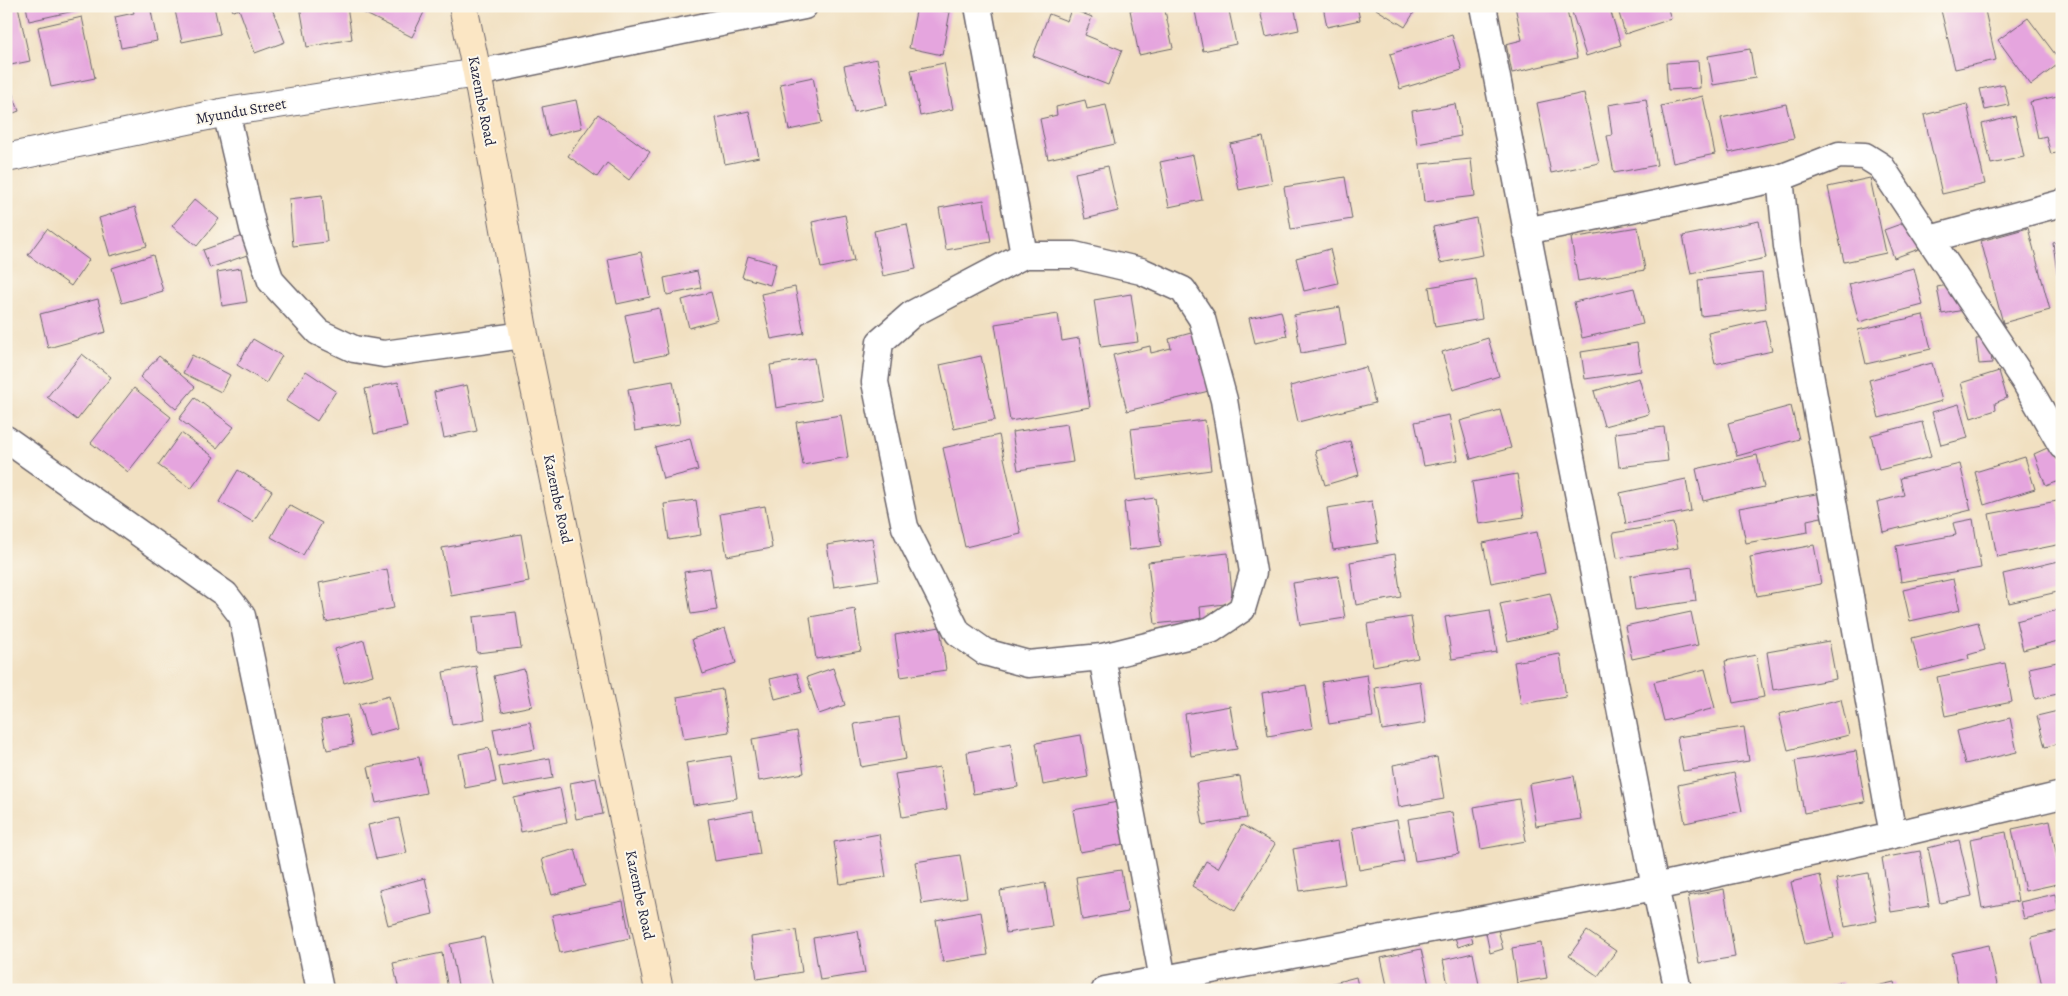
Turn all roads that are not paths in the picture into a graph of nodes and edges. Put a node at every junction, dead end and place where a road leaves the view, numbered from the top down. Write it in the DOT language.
graph roads {
  1 [pos="463,6"];
  2 [pos="804,6"];
  3 [pos="978,6"];
  4 [pos="1483,6"];
  5 [pos="477,73"];
  6 [pos="226,112"];
  7 [pos="6,158"];
  8 [pos="1780,178"];
  9 [pos="2062,203"];
  10 [pos="1526,231"];
  11 [pos="1930,239"];
  12 [pos="1024,255"];
  13 [pos="524,335"];
  14 [pos="6,438"];
  15 [pos="2062,446"];
  16 [pos="1102,656"];
  17 [pos="2062,795"];
  18 [pos="1893,835"];
  19 [pos="1655,887"];
  20 [pos="1164,984"];
  21 [pos="320,990"];
  22 [pos="659,990"];
  23 [pos="1105,990"];
  24 [pos="1678,990"];
  1 -- 5 [label="main road, Kazembe Road"];
  2 -- 5 [label="street"];
  3 -- 12 [label="street"];
  4 -- 10 [label="street"];
  5 -- 6 [label="street, Myundu Street"];
  5 -- 13 [label="main road, Kazembe Road"];
  6 -- 7 [label="street, Myundu Street"];
  6 -- 13 [label="street"];
  8 -- 10 [label="street"];
  8 -- 11 [label="street"];
  8 -- 18 [label="street"];
  9 -- 11 [label="street"];
  10 -- 19 [label="street"];
  11 -- 15 [label="street"];
  12 -- 16 [label="street"];
  12 -- 16 [label="street"];
  13 -- 22 [label="main road, Kazembe Road"];
  14 -- 21 [label="street"];
  16 -- 20 [label="street"];
  17 -- 18 [label="street"];
  18 -- 19 [label="street"];
  19 -- 20 [label="street"];
  19 -- 24 [label="street"];
  20 -- 23 [label="street"];
}
